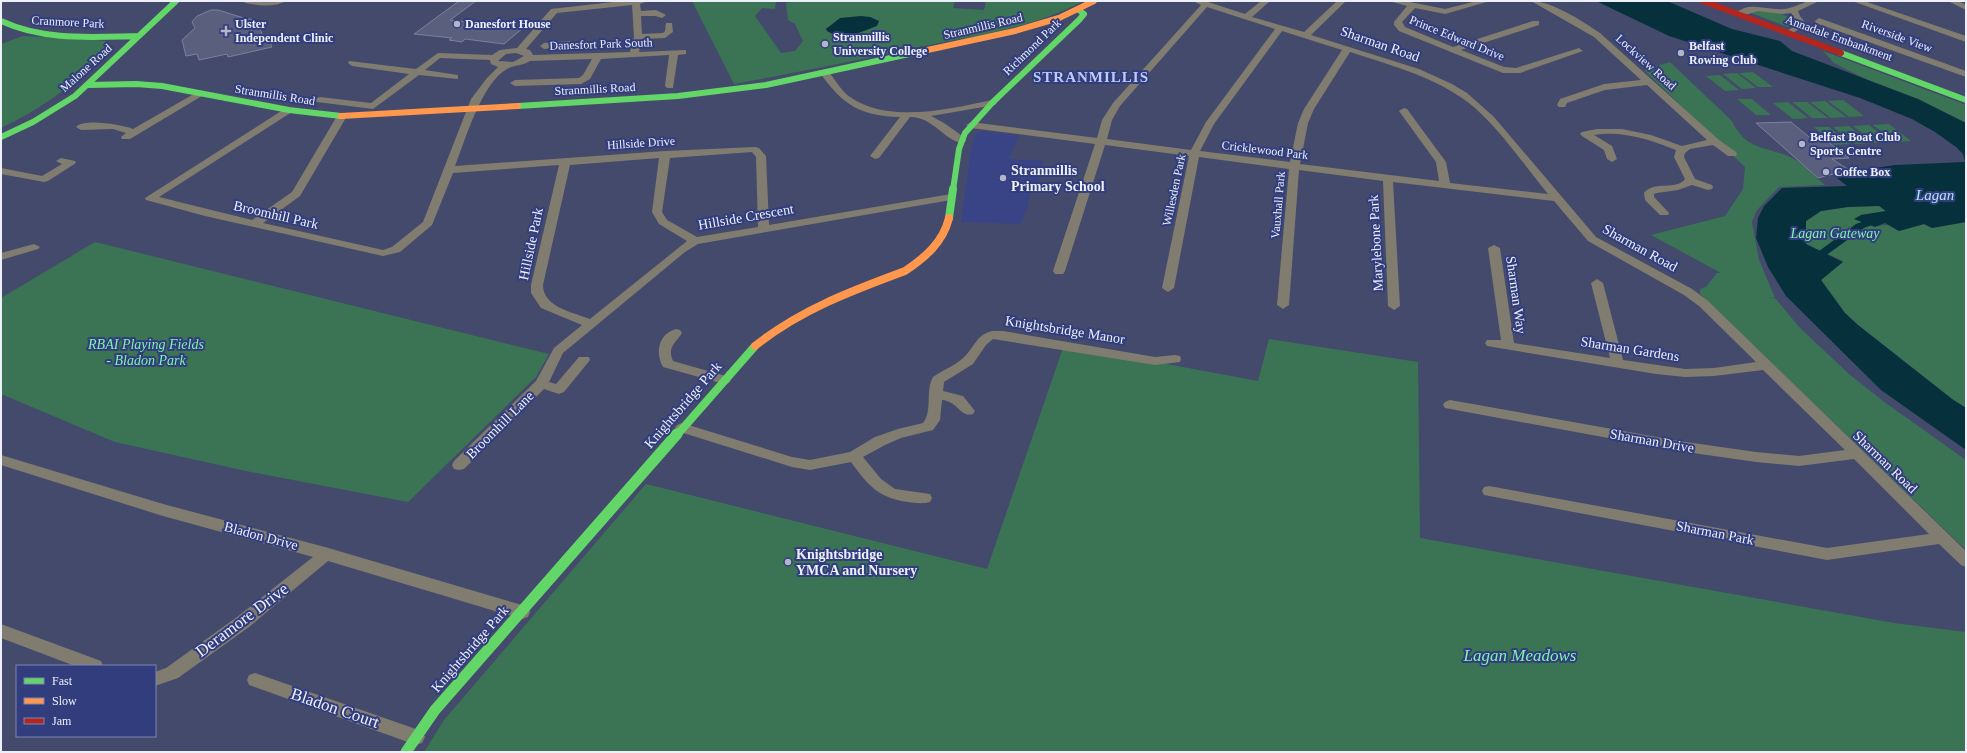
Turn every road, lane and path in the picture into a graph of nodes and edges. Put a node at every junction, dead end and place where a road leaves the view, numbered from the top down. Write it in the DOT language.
graph roads {
  1 [pos="176,1"];
  2 [pos="248,1"];
  3 [pos="281,1"];
  4 [pos="1094,1"];
  5 [pos="1266,1"];
  6 [pos="1342,1"];
  7 [pos="1393,1"];
  8 [pos="1486,1"];
  9 [pos="1536,1"];
  10 [pos="1703,1"];
  11 [pos="1814,1"];
  12 [pos="1856,1"];
  13 [pos="1952,1"];
  14 [pos="640,2"];
  15 [pos="1199,2"];
  16 [pos="1412,6"];
  17 [pos="1966,8"];
  18 [pos="1079,10"];
  19 [pos="1794,10"];
  20 [pos="636,14"];
  21 [pos="1739,14"];
  22 [pos="662,15"];
  23 [pos="1247,17"];
  24 [pos="1,21"];
  25 [pos="1819,21"];
  26 [pos="1536,23"];
  27 [pos="669,25"];
  28 [pos="1280,27"];
  29 [pos="1789,32"];
  30 [pos="1306,35"];
  31 [pos="138,36"];
  32 [pos="638,37"];
  33 [pos="1966,39"];
  34 [pos="544,46"];
  35 [pos="1348,48"];
  36 [pos="1454,48"];
  37 [pos="520,50"];
  38 [pos="1579,51"];
  39 [pos="634,55"];
  40 [pos="376,57"];
  41 [pos="598,57"];
  42 [pos="494,58"];
  43 [pos="528,58"];
  44 [pos="563,59"];
  45 [pos="352,63"];
  46 [pos="364,65"];
  47 [pos="505,66"];
  48 [pos="416,72"];
  49 [pos="825,73"];
  50 [pos="1966,74"];
  51 [pos="455,77"];
  52 [pos="1649,82"];
  53 [pos="515,83"];
  54 [pos="89,85"];
  55 [pos="670,86"];
  56 [pos="199,94"];
  57 [pos="1573,98"];
  58 [pos="320,100"];
  59 [pos="1966,100"];
  60 [pos="394,103"];
  61 [pos="992,103"];
  62 [pos="376,104"];
  63 [pos="1562,105"];
  64 [pos="1583,105"];
  65 [pos="472,108"];
  66 [pos="289,110"];
  67 [pos="1404,111"];
  68 [pos="908,114"];
  69 [pos="919,114"];
  70 [pos="342,116"];
  71 [pos="88,125"];
  72 [pos="972,125"];
  73 [pos="1,137"];
  74 [pos="961,140"];
  75 [pos="1101,142"];
  76 [pos="1715,142"];
  77 [pos="1682,149"];
  78 [pos="665,154"];
  79 [pos="1194,154"];
  80 [pos="1732,154"];
  81 [pos="875,156"];
  82 [pos="1612,159"];
  83 [pos="61,160"];
  84 [pos="565,162"];
  85 [pos="1294,167"];
  86 [pos="449,170"];
  87 [pos="1,171"];
  88 [pos="1388,178"];
  89 [pos="1689,181"];
  90 [pos="1444,186"];
  91 [pos="1708,187"];
  92 [pos="951,197"];
  93 [pos="1556,198"];
  94 [pos="1664,213"];
  95 [pos="254,224"];
  96 [pos="764,228"];
  97 [pos="695,240"];
  98 [pos="34,247"];
  99 [pos="1494,248"];
  100 [pos="1,258"];
  101 [pos="1059,271"];
  102 [pos="1597,283"];
  103 [pos="1168,288"];
  104 [pos="1283,305"];
  105 [pos="1394,306"];
  106 [pos="592,324"];
  107 [pos="676,333"];
  108 [pos="1491,343"];
  109 [pos="1508,345"];
  110 [pos="558,351"];
  111 [pos="1175,359"];
  112 [pos="584,360"];
  113 [pos="1618,364"];
  114 [pos="1766,365"];
  115 [pos="724,380"];
  116 [pos="541,384"];
  117 [pos="936,395"];
  118 [pos="1450,405"];
  119 [pos="968,411"];
  120 [pos="682,428"];
  121 [pos="1856,454"];
  122 [pos="854,456"];
  123 [pos="1,460"];
  124 [pos="459,465"];
  125 [pos="1489,491"];
  126 [pos="925,498"];
  127 [pos="1942,538"];
  128 [pos="325,553"];
  129 [pos="1966,561"];
  130 [pos="522,612"];
  131 [pos="1,631"];
  132 [pos="92,665"];
  133 [pos="156,679"];
  134 [pos="255,680"];
  135 [pos="416,737"];
  136 [pos="406,752"];
  1 -- 31 [label="street, Malone Road"];
  2 -- 3 [label="street"];
  4 -- 18 [label="street, Stranmillis Road"];
  5 -- 23 [label="street"];
  6 -- 30 [label="street"];
  7 -- 16 [label="street"];
  8 -- 16 [label="street"];
  9 -- 52 [label="street, Lockview Road"];
  10 -- 21 [label="street, Annadale Embankment"];
  11 -- 19 [label="street"];
  12 -- 33 [label="street"];
  13 -- 17 [label="street"];
  14 -- 20 [label="street"];
  14 -- 37 [label="street"];
  15 -- 23 [label="street, Sharman Road"];
  15 -- 75 [label="street"];
  16 -- 36 [label="street, Prince Edward Drive"];
  18 -- 49 [label="street, Stranmillis Road"];
  18 -- 61 [label="street, Richmond Park"];
  19 -- 21 [label="street"];
  19 -- 29 [label="street"];
  20 -- 22 [label="street"];
  20 -- 32 [label="street"];
  21 -- 29 [label="street, Annadale Embankment"];
  23 -- 28 [label="street, Sharman Road"];
  24 -- 31 [label="street, Cranmore Park"];
  25 -- 50 [label="street, Riverside View"];
  26 -- 36 [label="street"];
  27 -- 32 [label="street"];
  28 -- 30 [label="street, Sharman Road"];
  28 -- 79 [label="street, Willesden Park"];
  29 -- 59 [label="street, Annadale Embankment"];
  30 -- 35 [label="street, Sharman Road"];
  31 -- 54 [label="street, Malone Road"];
  32 -- 39 [label="street"];
  34 -- 44 [label="street"];
  35 -- 85 [label="street, Vauxhall Park"];
  35 -- 93 [label="street, Sharman Road"];
  36 -- 38 [label="street, Prince Edward Drive"];
  37 -- 42 [label="street"];
  37 -- 43 [label="street"];
  39 -- 41 [label="street, Danesfort Park South"];
  39 -- 55 [label="street, Danesfort Park South"];
  40 -- 46 [label="street"];
  41 -- 44 [label="street, Danesfort Park South"];
  41 -- 53 [label="street"];
  42 -- 47 [label="street"];
  42 -- 48 [label="street"];
  43 -- 44 [label="street, Danesfort Park South"];
  43 -- 47 [label="street"];
  45 -- 46 [label="street"];
  46 -- 48 [label="street"];
  47 -- 65 [label="street, Broomhill Park"];
  48 -- 51 [label="street"];
  48 -- 62 [label="street"];
  49 -- 65 [label="street, Stranmillis Road"];
  49 -- 68 [label="street"];
  52 -- 57 [label="street"];
  52 -- 76 [label="street, Lockview Road"];
  54 -- 56 [label="street, Stranmillis Road"];
  54 -- 73 [label="street, Malone Road"];
  56 -- 66 [label="street, Stranmillis Road"];
  56 -- 71 [label="street"];
  57 -- 63 [label="street"];
  57 -- 64 [label="street"];
  58 -- 62 [label="street"];
  60 -- 62 [label="street"];
  61 -- 69 [label="street"];
  61 -- 72 [label="street, Richmond Park"];
  65 -- 70 [label="street, Stranmillis Road"];
  65 -- 86 [label="street, Broomhill Park"];
  66 -- 70 [label="street, Stranmillis Road"];
  66 -- 95 [label="street, Broomhill Park"];
  67 -- 90 [label="street"];
  68 -- 69 [label="street"];
  68 -- 81 [label="street"];
  69 -- 74 [label="street"];
  70 -- 95 [label="street"];
  72 -- 74 [label="street, Richmond Park"];
  72 -- 75 [label="street, Cricklewood Park"];
  74 -- 92 [label="street, Knightsbridge Park"];
  75 -- 79 [label="street, Cricklewood Park"];
  75 -- 101 [label="street"];
  76 -- 77 [label="street"];
  76 -- 80 [label="street, Lockview Road"];
  77 -- 82 [label="street"];
  77 -- 89 [label="street"];
  78 -- 84 [label="street, Hillside Drive"];
  78 -- 96 [label="street, Hillside Drive"];
  78 -- 97 [label="street"];
  79 -- 85 [label="street, Cricklewood Park"];
  79 -- 103 [label="street, Willesden Park"];
  83 -- 87 [label="street"];
  84 -- 86 [label="street, Hillside Drive"];
  84 -- 106 [label="street, Hillside Park"];
  85 -- 88 [label="street, Cricklewood Park"];
  85 -- 104 [label="street, Vauxhall Park"];
  86 -- 95 [label="street, Broomhill Park"];
  88 -- 90 [label="street, Cricklewood Park"];
  88 -- 105 [label="street, Marylebone Park"];
  89 -- 91 [label="street"];
  89 -- 94 [label="street"];
  90 -- 93 [label="street, Cricklewood Park"];
  92 -- 96 [label="street, Hillside Crescent"];
  92 -- 115 [label="street, Knightsbridge Park"];
  93 -- 114 [label="street, Sharman Road"];
  96 -- 97 [label="street, Hillside Crescent"];
  97 -- 106 [label="street, Hillside Crescent"];
  98 -- 100 [label="street"];
  99 -- 109 [label="street, Sharman Way"];
  102 -- 113 [label="street"];
  106 -- 110 [label="street, Hillside Crescent"];
  107 -- 115 [label="street"];
  108 -- 109 [label="street, Sharman Gardens"];
  109 -- 113 [label="street, Sharman Gardens"];
  110 -- 116 [label="street, Broomhill Lane"];
  111 -- 117 [label="street, Knightsbridge Manor"];
  112 -- 116 [label="street, Broomhill Lane"];
  113 -- 114 [label="street, Sharman Gardens"];
  114 -- 121 [label="street, Sharman Road"];
  115 -- 120 [label="street, Knightsbridge Park"];
  116 -- 124 [label="street, Broomhill Lane"];
  117 -- 119 [label="street"];
  117 -- 122 [label="street, Knightsbridge Manor"];
  118 -- 121 [label="street, Sharman Drive"];
  120 -- 122 [label="street, Knightsbridge Manor"];
  120 -- 130 [label="street, Knightsbridge Park"];
  121 -- 127 [label="street, Sharman Road"];
  122 -- 126 [label="street"];
  123 -- 128 [label="street, Bladon Drive"];
  125 -- 127 [label="street, Sharman Park"];
  127 -- 129 [label="street, Sharman Road"];
  128 -- 130 [label="street, Bladon Drive"];
  128 -- 133 [label="street, Deramore Drive"];
  130 -- 135 [label="street, Knightsbridge Park"];
  131 -- 132 [label="street"];
  134 -- 135 [label="street, Bladon Court"];
  135 -- 136 [label="street, Knightsbridge Park"];
}
